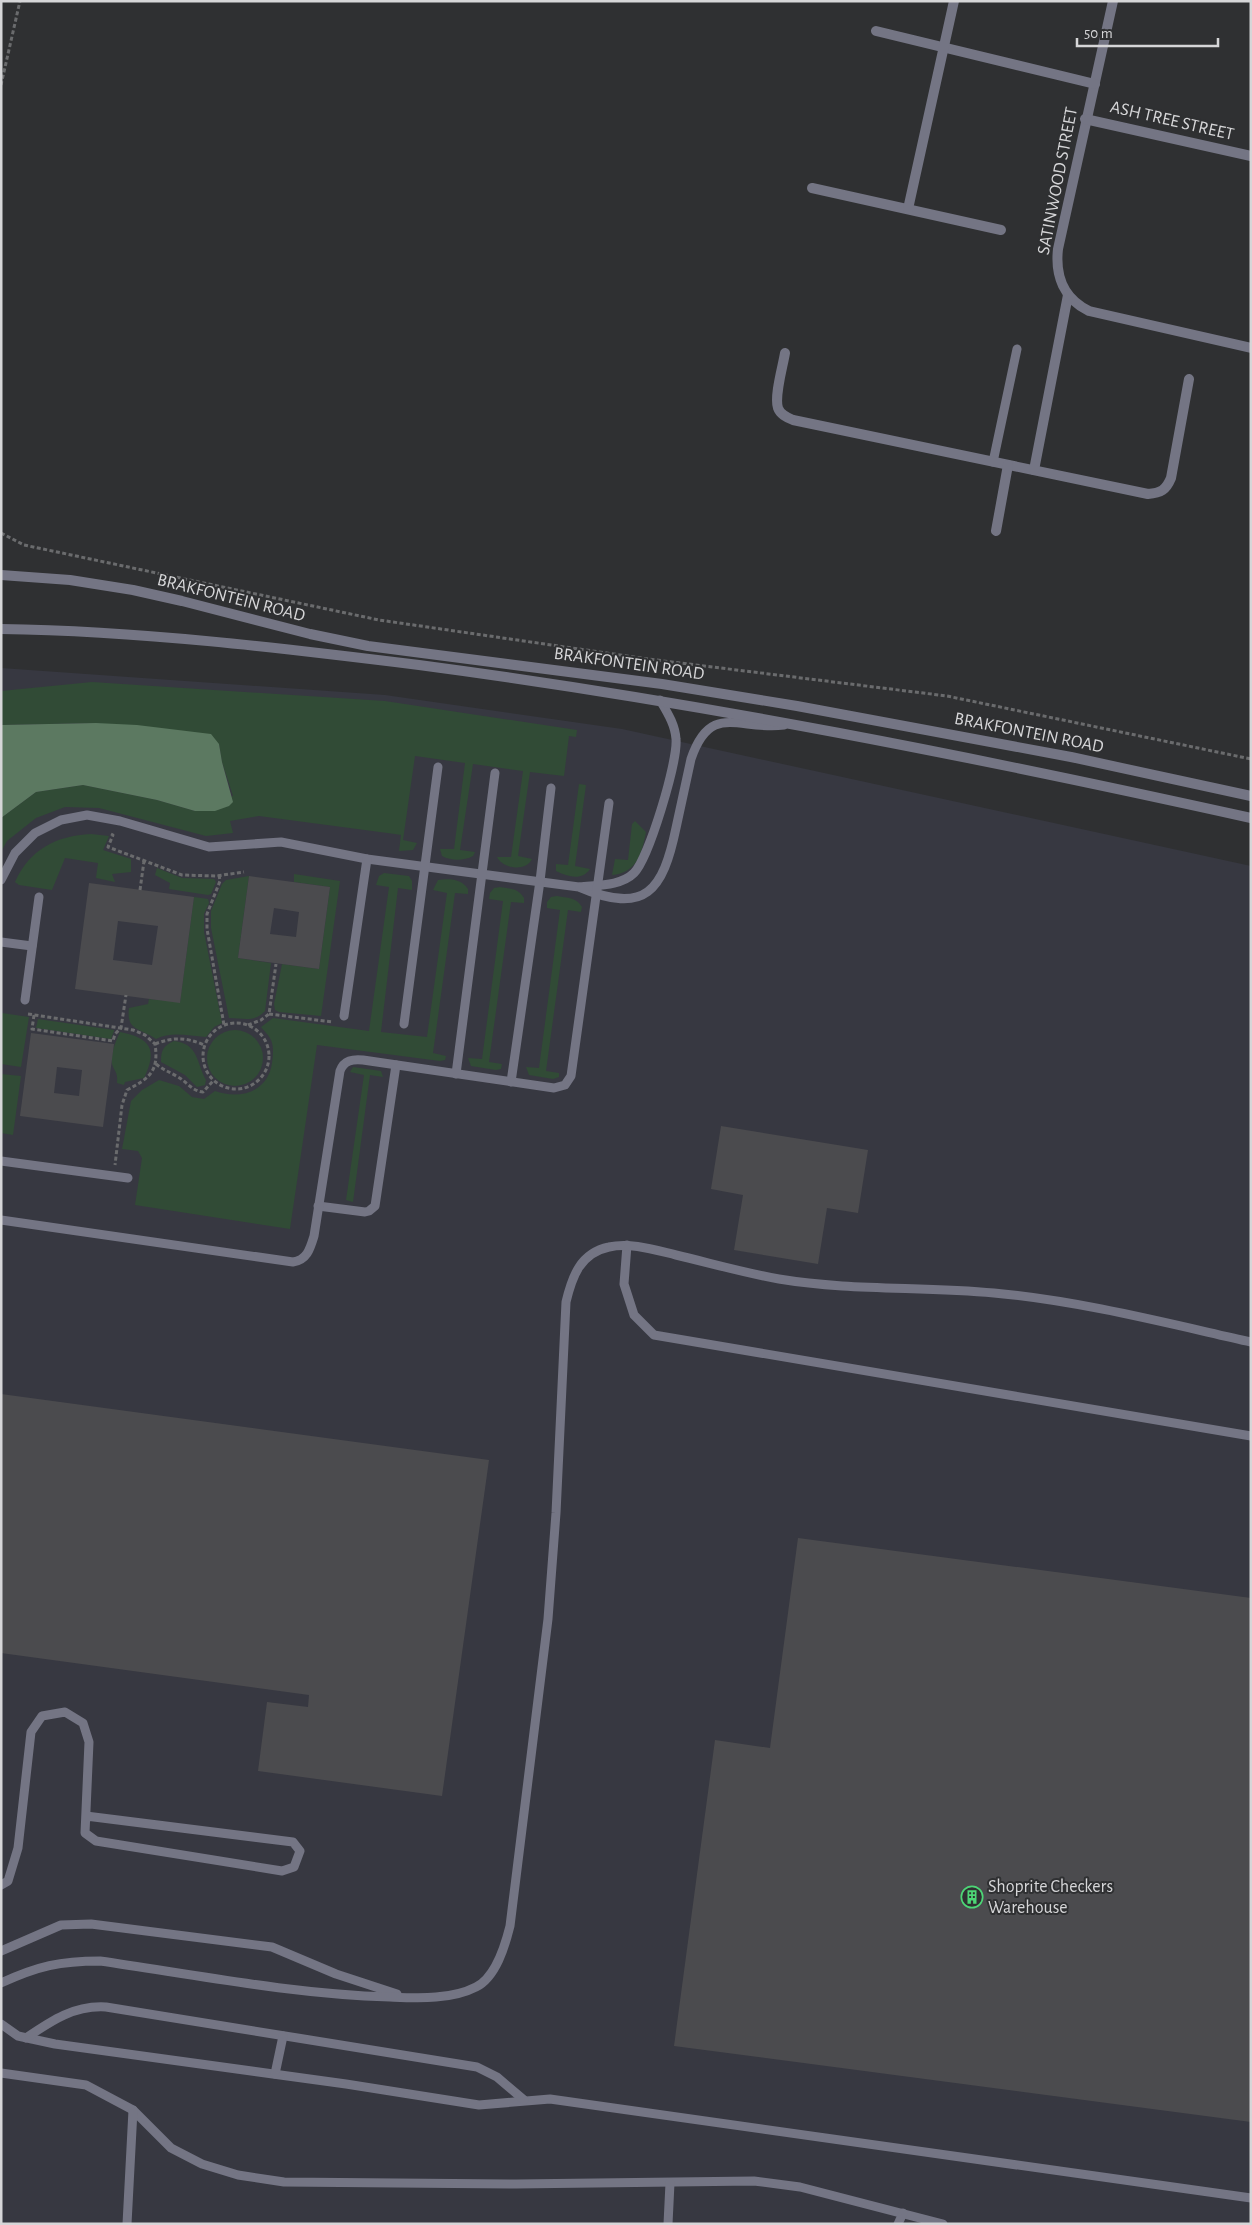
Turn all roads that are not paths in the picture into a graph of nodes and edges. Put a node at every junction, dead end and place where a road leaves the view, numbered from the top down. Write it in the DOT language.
graph roads {
  1 [pos="954,1"];
  2 [pos="1113,1"];
  3 [pos="876,31"];
  4 [pos="944,47"];
  5 [pos="1095,84"];
  6 [pos="1085,118"];
  7 [pos="1251,156"];
  8 [pos="812,188"];
  9 [pos="908,209"];
  10 [pos="1001,230"];
  11 [pos="1068,295"];
  12 [pos="1251,348"];
  13 [pos="1017,349"];
  14 [pos="785,353"];
  15 [pos="1189,379"];
  16 [pos="993,462"];
  17 [pos="1008,465"];
  18 [pos="1034,470"];
  19 [pos="996,531"];
  20 [pos="1,575"];
  21 [pos="1,630"];
  22 [pos="660,700"];
  23 [pos="794,723"];
  24 [pos="438,767"];
  25 [pos="495,773"];
  26 [pos="551,788"];
  27 [pos="1251,796"];
  28 [pos="609,803"];
  29 [pos="1251,818"];
  30 [pos="367,859"];
  31 [pos="424,867"];
  32 [pos="482,874"];
  33 [pos="1,880"];
  34 [pos="540,881"];
  35 [pos="598,885"];
  36 [pos="579,887"];
  37 [pos="597,895"];
  38 [pos="39,897"];
  39 [pos="1,942"];
  40 [pos="32,946"];
  41 [pos="25,1000"];
  42 [pos="344,1016"];
  43 [pos="404,1024"];
  44 [pos="396,1065"];
  45 [pos="456,1074"];
  46 [pos="511,1082"];
  47 [pos="1,1161"];
  48 [pos="128,1178"];
  49 [pos="318,1206"];
  50 [pos="1,1220"];
  51 [pos="627,1245"];
  52 [pos="1251,1342"];
  53 [pos="1251,1436"];
  54 [pos="86,1816"];
  55 [pos="1,1885"];
  56 [pos="1,1951"];
  57 [pos="1,1982"];
  58 [pos="406,1997"];
  59 [pos="1,2024"];
  60 [pos="282,2036"];
  61 [pos="26,2038"];
  62 [pos="1,2073"];
  63 [pos="275,2074"];
  64 [pos="524,2100"];
  65 [pos="132,2110"];
  66 [pos="670,2183"];
  67 [pos="1251,2198"];
  68 [pos="903,2213"];
  69 [pos="127,2224"];
  70 [pos="668,2224"];
  71 [pos="898,2224"];
  72 [pos="943,2224"];
  1 -- 4 [label="street"];
  2 -- 5 [label="street, SATINWOOD STREET"];
  3 -- 4 [label="street"];
  4 -- 5 [label="street"];
  4 -- 9 [label="street"];
  5 -- 6 [label="street, SATINWOOD STREET"];
  6 -- 7 [label="street, ASH TREE STREET"];
  6 -- 11 [label="street, SATINWOOD STREET"];
  8 -- 9 [label="street"];
  9 -- 10 [label="street"];
  11 -- 12 [label="street"];
  11 -- 18 [label="street"];
  13 -- 16 [label="lane"];
  14 -- 16 [label="street"];
  15 -- 18 [label="street"];
  16 -- 17 [label="street"];
  17 -- 18 [label="street"];
  17 -- 19 [label="street"];
  20 -- 27 [label="street, BRAKFONTEIN ROAD"];
  21 -- 22 [label="street, BRAKFONTEIN ROAD"];
  22 -- 23 [label="street, BRAKFONTEIN ROAD"];
  22 -- 35 [label="lane"];
  23 -- 29 [label="street, BRAKFONTEIN ROAD"];
  23 -- 37 [label="lane"];
  24 -- 31 [label="lane"];
  25 -- 32 [label="lane"];
  26 -- 34 [label="lane"];
  28 -- 35 [label="lane"];
  30 -- 31 [label="lane"];
  30 -- 33 [label="lane"];
  30 -- 42 [label="lane"];
  31 -- 32 [label="lane"];
  31 -- 43 [label="lane"];
  32 -- 34 [label="lane"];
  32 -- 45 [label="lane"];
  34 -- 36 [label="lane"];
  34 -- 46 [label="lane"];
  35 -- 36 [label="lane"];
  35 -- 37 [label="lane"];
  36 -- 37 [label="lane"];
  37 -- 46 [label="lane"];
  38 -- 40 [label="lane"];
  39 -- 40 [label="lane"];
  40 -- 41 [label="lane"];
  44 -- 45 [label="lane"];
  44 -- 49 [label="lane"];
  44 -- 49 [label="lane"];
  45 -- 46 [label="lane"];
  47 -- 48 [label="lane"];
  49 -- 50 [label="lane"];
  51 -- 52 [label="lane"];
  51 -- 53 [label="lane"];
  51 -- 58 [label="lane"];
  54 -- 54 [label="lane"];
  54 -- 55 [label="lane"];
  56 -- 58 [label="lane"];
  57 -- 58 [label="lane"];
  59 -- 61 [label="lane"];
  60 -- 61 [label="lane"];
  60 -- 63 [label="lane"];
  60 -- 64 [label="lane"];
  61 -- 63 [label="lane"];
  62 -- 65 [label="lane"];
  63 -- 64 [label="lane"];
  64 -- 67 [label="lane"];
  65 -- 66 [label="lane"];
  65 -- 69 [label="lane"];
  66 -- 68 [label="lane"];
  66 -- 70 [label="lane"];
  68 -- 71 [label="lane"];
  68 -- 72 [label="lane"];
}
